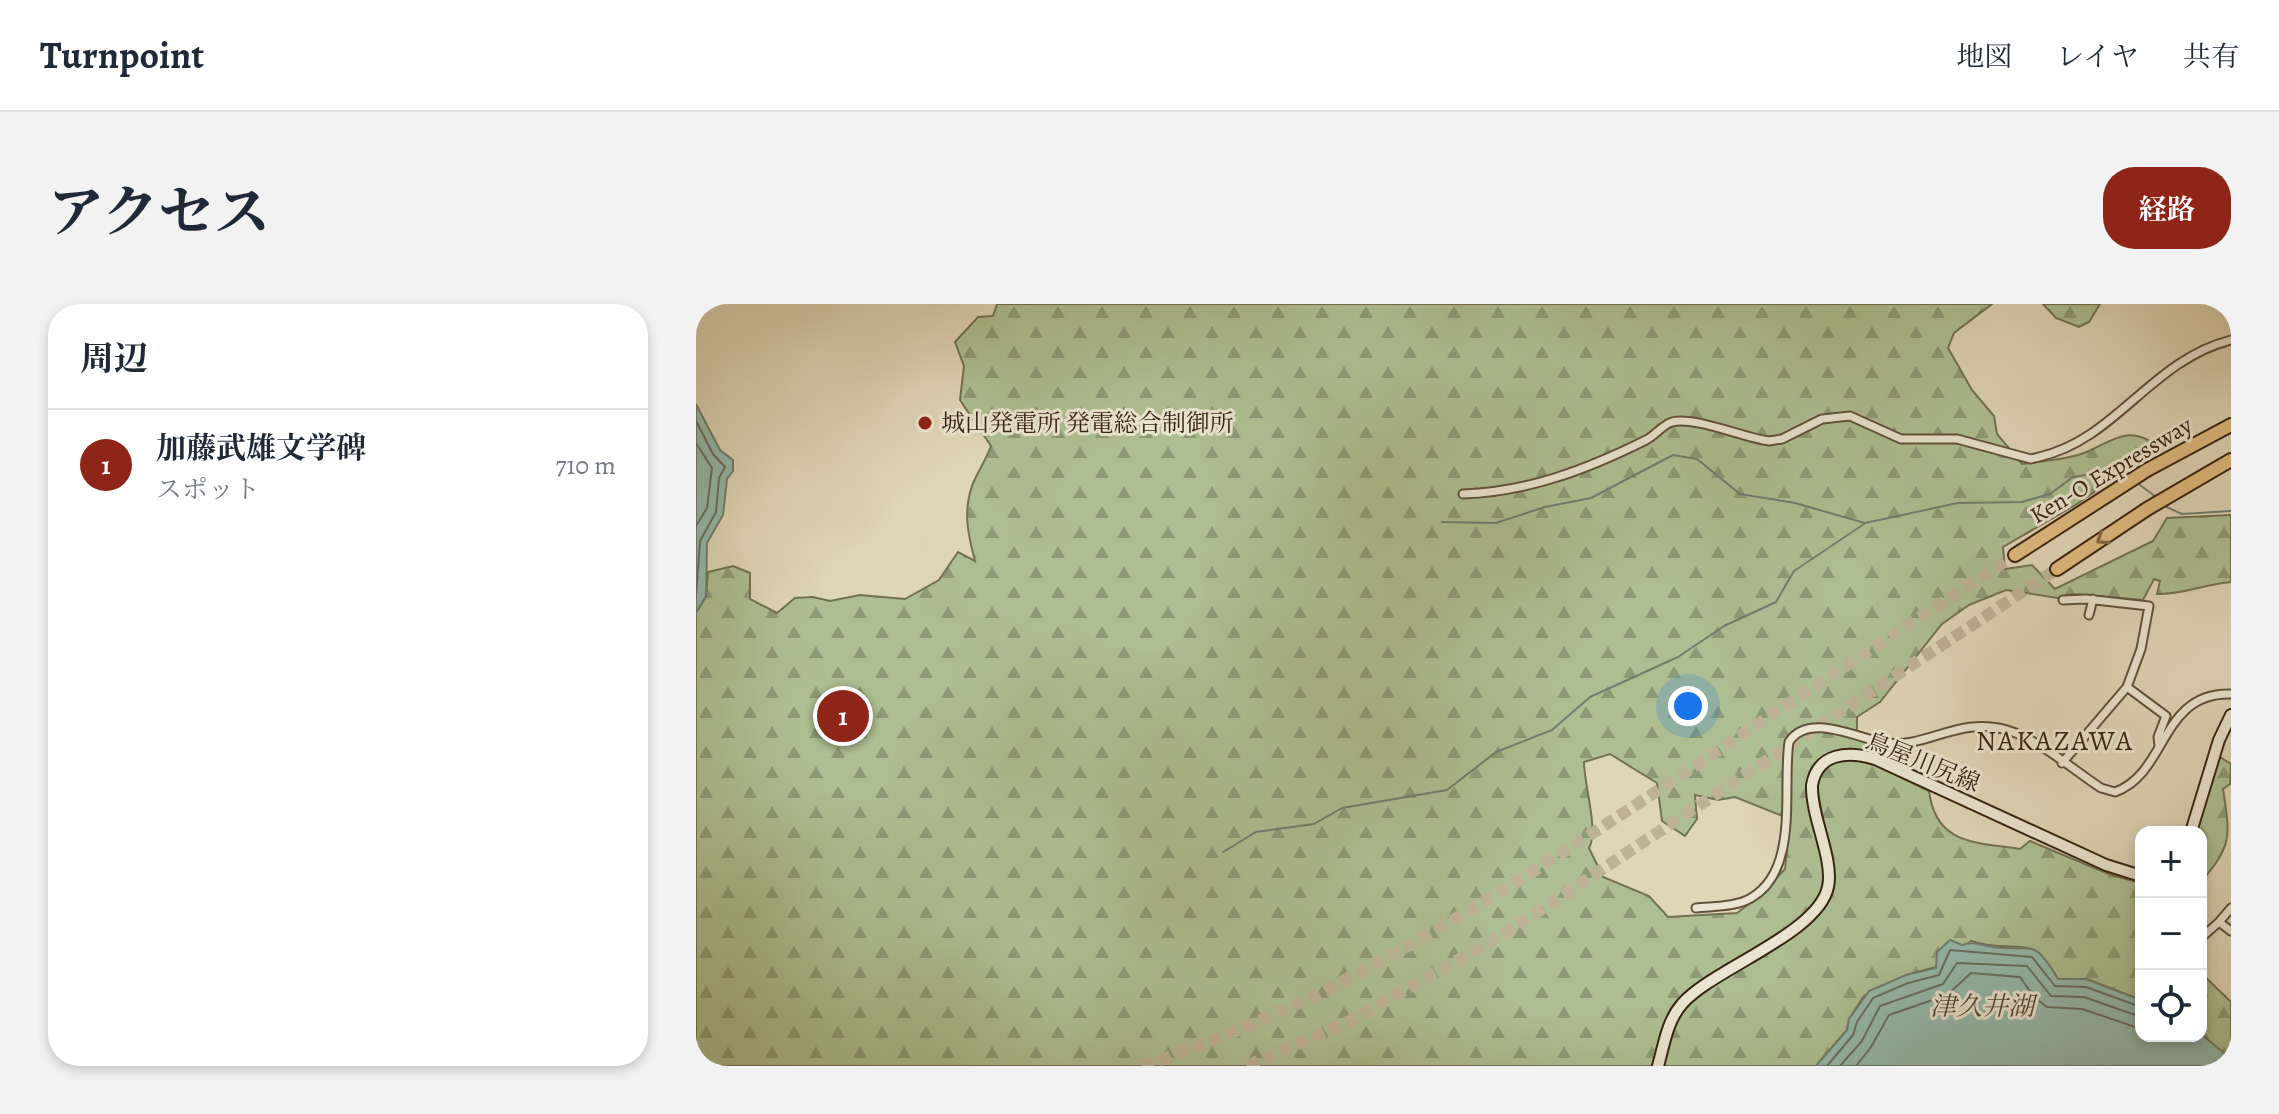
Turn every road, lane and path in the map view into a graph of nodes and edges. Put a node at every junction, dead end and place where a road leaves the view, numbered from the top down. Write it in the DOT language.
graph roads {
  1 [pos="2231,340"];
  2 [pos="2231,425"];
  3 [pos="2231,460"];
  4 [pos="1463,494"];
  5 [pos="2015,555"];
  6 [pos="2057,569"];
  7 [pos="2093,599"];
  8 [pos="2063,600"];
  9 [pos="2089,615"];
  10 [pos="2127,687"];
  11 [pos="2231,694"];
  12 [pos="2231,715"];
  13 [pos="2159,746"];
  14 [pos="2062,763"];
  15 [pos="2193,826"];
  16 [pos="2135,874"];
  17 [pos="1696,908"];
  18 [pos="2231,908"];
  19 [pos="2219,922"];
  20 [pos="2231,931"];
  21 [pos="2207,933"];
  22 [pos="1658,1066"];
  1 -- 4 [label="street"];
  2 -- 5 [label="highway, Ken-O Expressway"];
  3 -- 6 [label="highway, one-way"];
  7 -- 8 [label="street"];
  7 -- 9 [label="street"];
  7 -- 10 [label="street"];
  10 -- 13 [label="street"];
  10 -- 14 [label="street"];
  11 -- 13 [label="street"];
  12 -- 15 [label="main road"];
  13 -- 14 [label="street"];
  14 -- 17 [label="street"];
  16 -- 22 [label="main road, 鳥屋川尻線"];
  18 -- 19 [label="street"];
  19 -- 20 [label="street"];
  19 -- 21 [label="street"];
}
